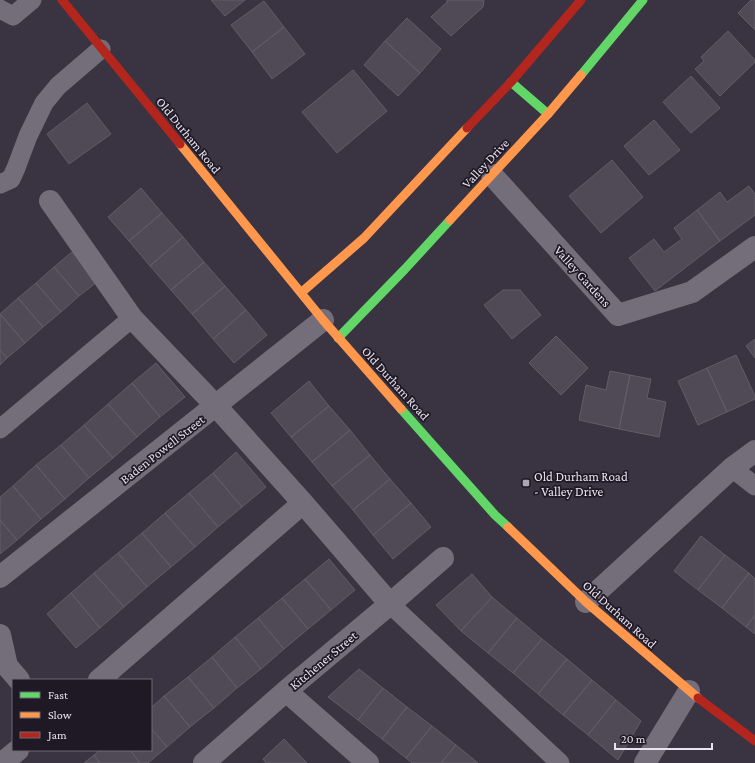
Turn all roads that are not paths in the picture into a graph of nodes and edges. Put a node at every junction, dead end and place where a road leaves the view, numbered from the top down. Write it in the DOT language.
graph roads {
  1 [pos="32,0"];
  2 [pos="62,0"];
  3 [pos="643,0"];
  4 [pos="579,1"];
  5 [pos="0,9"];
  6 [pos="101,49"];
  7 [pos="512,82"];
  8 [pos="548,114"];
  9 [pos="492,175"];
  10 [pos="0,184"];
  11 [pos="50,201"];
  12 [pos="755,247"];
  13 [pos="302,292"];
  14 [pos="132,318"];
  15 [pos="323,320"];
  16 [pos="338,338"];
  17 [pos="216,406"];
  18 [pos="0,429"];
  19 [pos="755,451"];
  20 [pos="732,468"];
  21 [pos="755,486"];
  22 [pos="303,503"];
  23 [pos="443,558"];
  24 [pos="0,577"];
  25 [pos="586,602"];
  26 [pos="390,604"];
  27 [pos="0,636"];
  28 [pos="18,679"];
  29 [pos="100,679"];
  30 [pos="286,691"];
  31 [pos="689,692"];
  32 [pos="755,741"];
  33 [pos="17,751"];
  34 [pos="2,763"];
  35 [pos="204,763"];
  36 [pos="368,763"];
  37 [pos="560,763"];
  38 [pos="645,763"];
  1 -- 5 [label="lane"];
  2 -- 6 [label="main road, Old Durham Road"];
  3 -- 8 [label="main road, Valley Drive"];
  4 -- 7 [label="main road"];
  6 -- 10 [label="lane"];
  6 -- 13 [label="main road, Old Durham Road"];
  7 -- 8 [label="main road"];
  7 -- 13 [label="main road"];
  8 -- 9 [label="main road, Valley Drive"];
  9 -- 12 [label="street, Valley Gardens"];
  9 -- 16 [label="main road, Valley Drive"];
  11 -- 14 [label="street"];
  13 -- 15 [label="main road, Old Durham Road"];
  14 -- 17 [label="street"];
  14 -- 18 [label="lane"];
  15 -- 16 [label="main road, Old Durham Road"];
  15 -- 17 [label="street, Baden Powell Street"];
  16 -- 25 [label="main road, Old Durham Road"];
  17 -- 22 [label="street"];
  17 -- 24 [label="street, Baden Powell Street"];
  19 -- 20 [label="street"];
  20 -- 21 [label="lane"];
  20 -- 25 [label="street"];
  22 -- 26 [label="street"];
  22 -- 29 [label="street"];
  23 -- 26 [label="street, Kitchener Street"];
  25 -- 31 [label="main road, Old Durham Road"];
  26 -- 30 [label="street, Kitchener Street"];
  26 -- 37 [label="lane"];
  27 -- 28 [label="street"];
  30 -- 35 [label="street, Kitchener Street"];
  30 -- 36 [label="street"];
  31 -- 32 [label="main road, Old Durham Road"];
  31 -- 38 [label="street"];
  33 -- 34 [label="street"];
}
